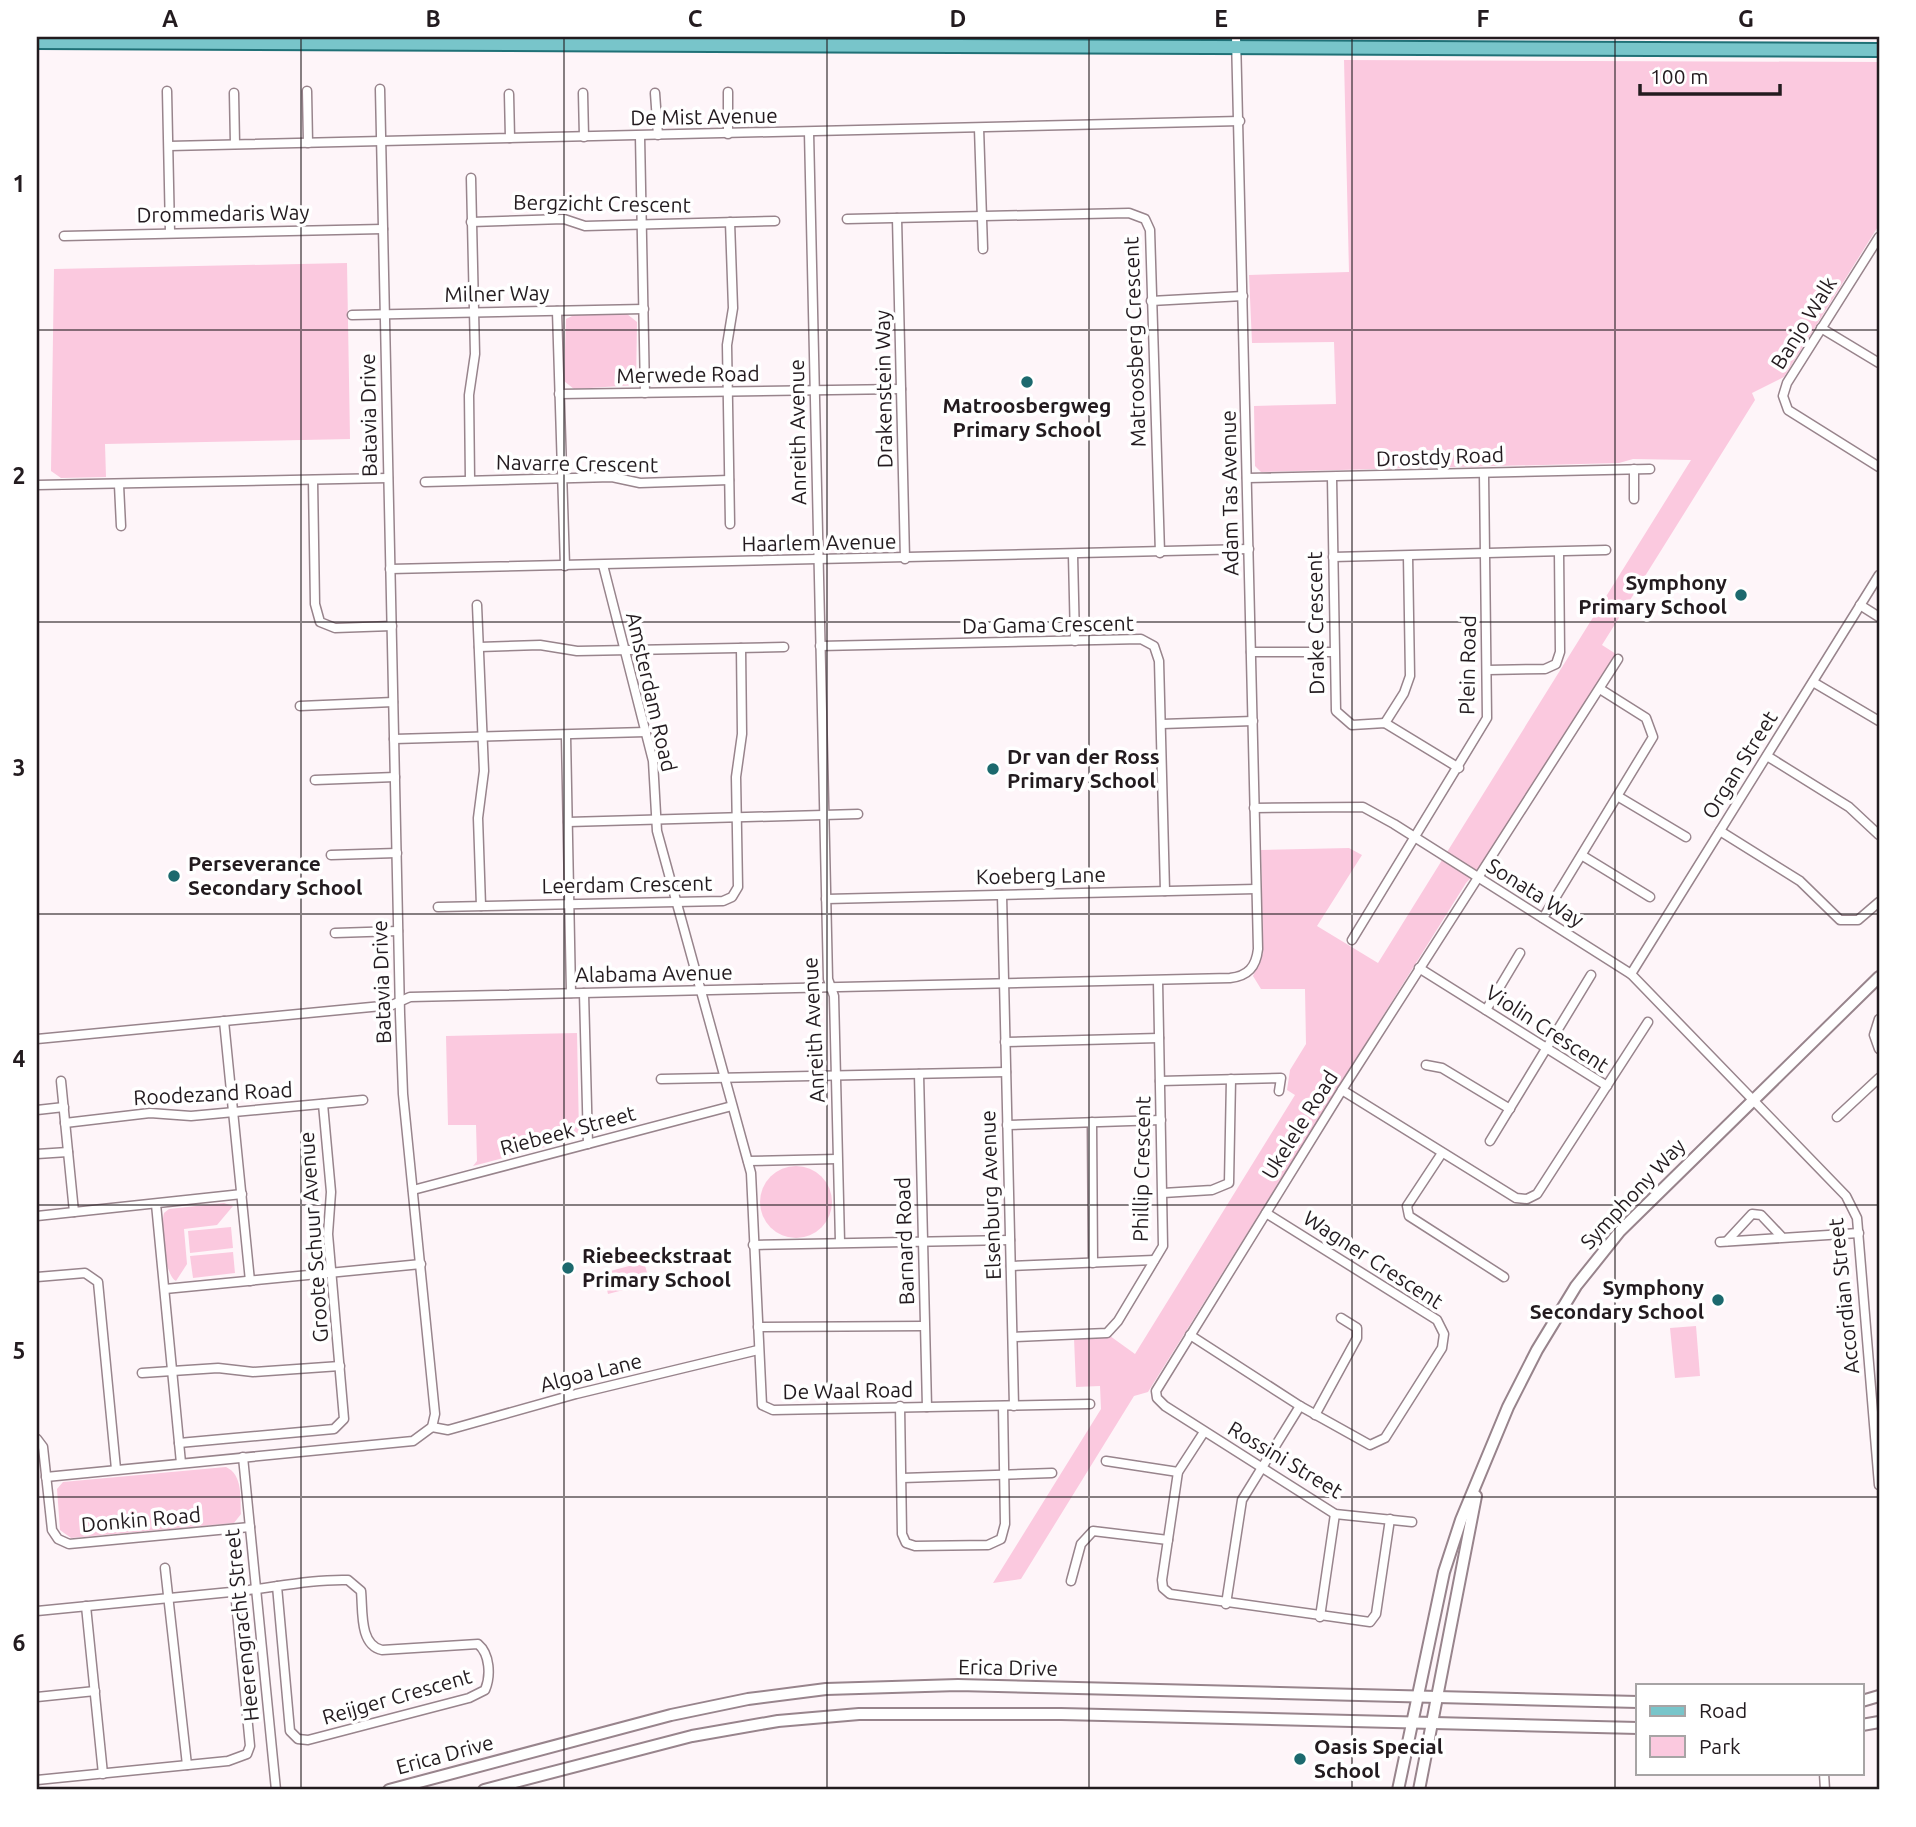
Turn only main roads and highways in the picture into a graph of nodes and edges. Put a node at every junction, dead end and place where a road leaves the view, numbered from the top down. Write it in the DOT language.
graph roads {
  1 [pos="37,42"];
  2 [pos="1236,43"];
  3 [pos="1879,50"];
  4 [pos="1879,977"];
  5 [pos="1478,1483"];
  6 [pos="1415,1698"];
  7 [pos="1436,1698"];
  8 [pos="1636,1702"];
  9 [pos="1410,1722"];
  10 [pos="1432,1723"];
  11 [pos="1636,1728"];
  12 [pos="389,1790"];
  13 [pos="484,1790"];
  14 [pos="1398,1790"];
  15 [pos="1419,1790"];
  1 -- 2 [label="main road"];
  2 -- 3 [label="main road"];
  4 -- 5 [label="main road, Symphony Way"];
  5 -- 6 [label="main road, Symphony Way"];
  5 -- 7 [label="main road, Symphony Way"];
  6 -- 7 [label="main road, Erica Drive"];
  6 -- 9 [label="main road, Symphony Way"];
  6 -- 12 [label="main road, Erica Drive"];
  7 -- 8 [label="main road, Erica Drive"];
  7 -- 10 [label="main road, Symphony Way"];
  9 -- 10 [label="main road, Erica Drive"];
  9 -- 13 [label="main road, Erica Drive"];
  9 -- 14 [label="main road, Symphony Way"];
  10 -- 11 [label="main road, Erica Drive"];
  10 -- 15 [label="main road, Symphony Way"];
}
